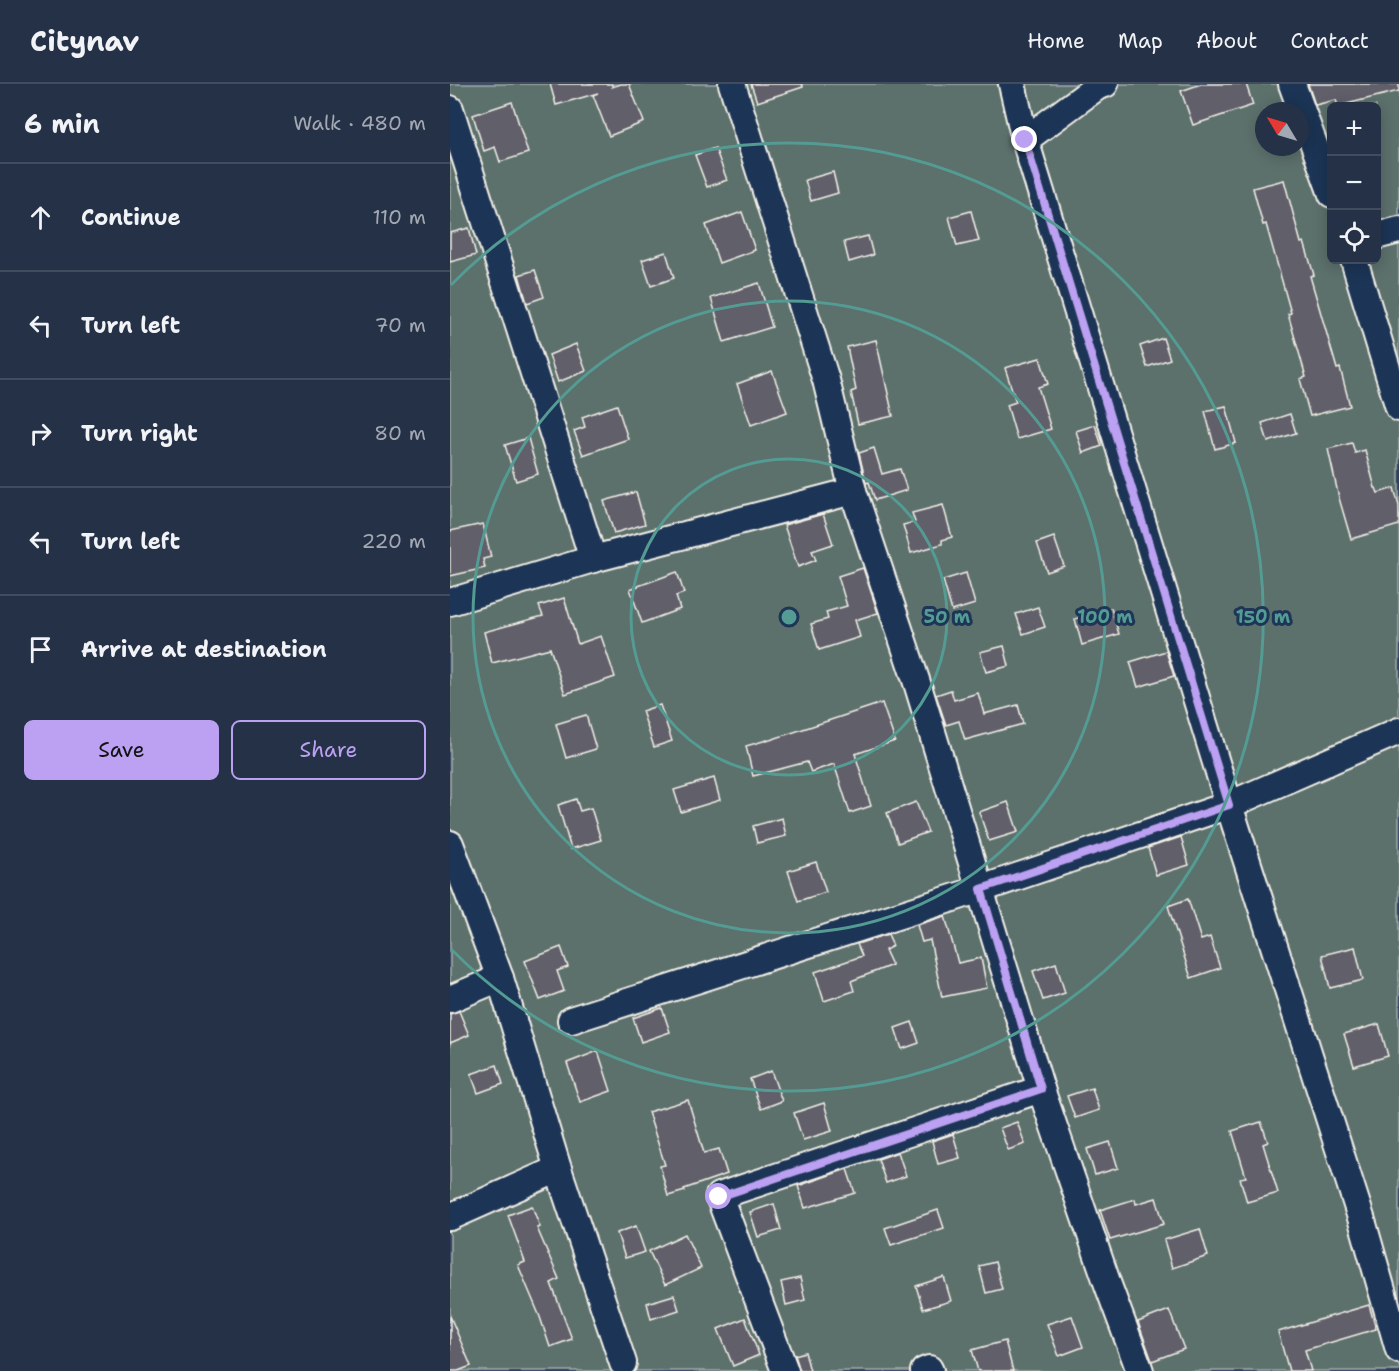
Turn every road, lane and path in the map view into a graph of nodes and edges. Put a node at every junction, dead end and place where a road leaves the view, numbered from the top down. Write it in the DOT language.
graph roads {
  1 [pos="732,84"];
  2 [pos="1012,84"];
  3 [pos="1105,84"];
  4 [pos="1292,84"];
  5 [pos="450,109"];
  6 [pos="1025,140"];
  7 [pos="1327,180"];
  8 [pos="1399,230"];
  9 [pos="1381,235"];
  10 [pos="1355,264"];
  11 [pos="1399,408"];
  12 [pos="853,491"];
  13 [pos="592,559"];
  14 [pos="450,602"];
  15 [pos="1399,731"];
  16 [pos="1229,805"];
  17 [pos="450,844"];
  18 [pos="981,889"];
  19 [pos="500,978"];
  20 [pos="450,999"];
  21 [pos="571,1020"];
  22 [pos="1041,1089"];
  23 [pos="558,1169"];
  24 [pos="450,1217"];
  25 [pos="1399,1350"];
  26 [pos="619,1368"];
  27 [pos="785,1371"];
  28 [pos="1140,1371"];
  1 -- 12 [label="street"];
  2 -- 6 [label="street"];
  3 -- 6 [label="street"];
  4 -- 7 [label="street"];
  5 -- 13 [label="street"];
  6 -- 16 [label="street"];
  8 -- 9 [label="street"];
  10 -- 11 [label="street"];
  12 -- 13 [label="street"];
  12 -- 18 [label="street"];
  13 -- 14 [label="street"];
  15 -- 16 [label="street"];
  16 -- 18 [label="street"];
  16 -- 25 [label="street"];
  17 -- 19 [label="street"];
  18 -- 21 [label="street"];
  18 -- 22 [label="street"];
  19 -- 20 [label="street"];
  19 -- 23 [label="street"];
  22 -- 27 [label="street"];
  22 -- 28 [label="street"];
  23 -- 24 [label="street"];
  23 -- 26 [label="street"];
}
